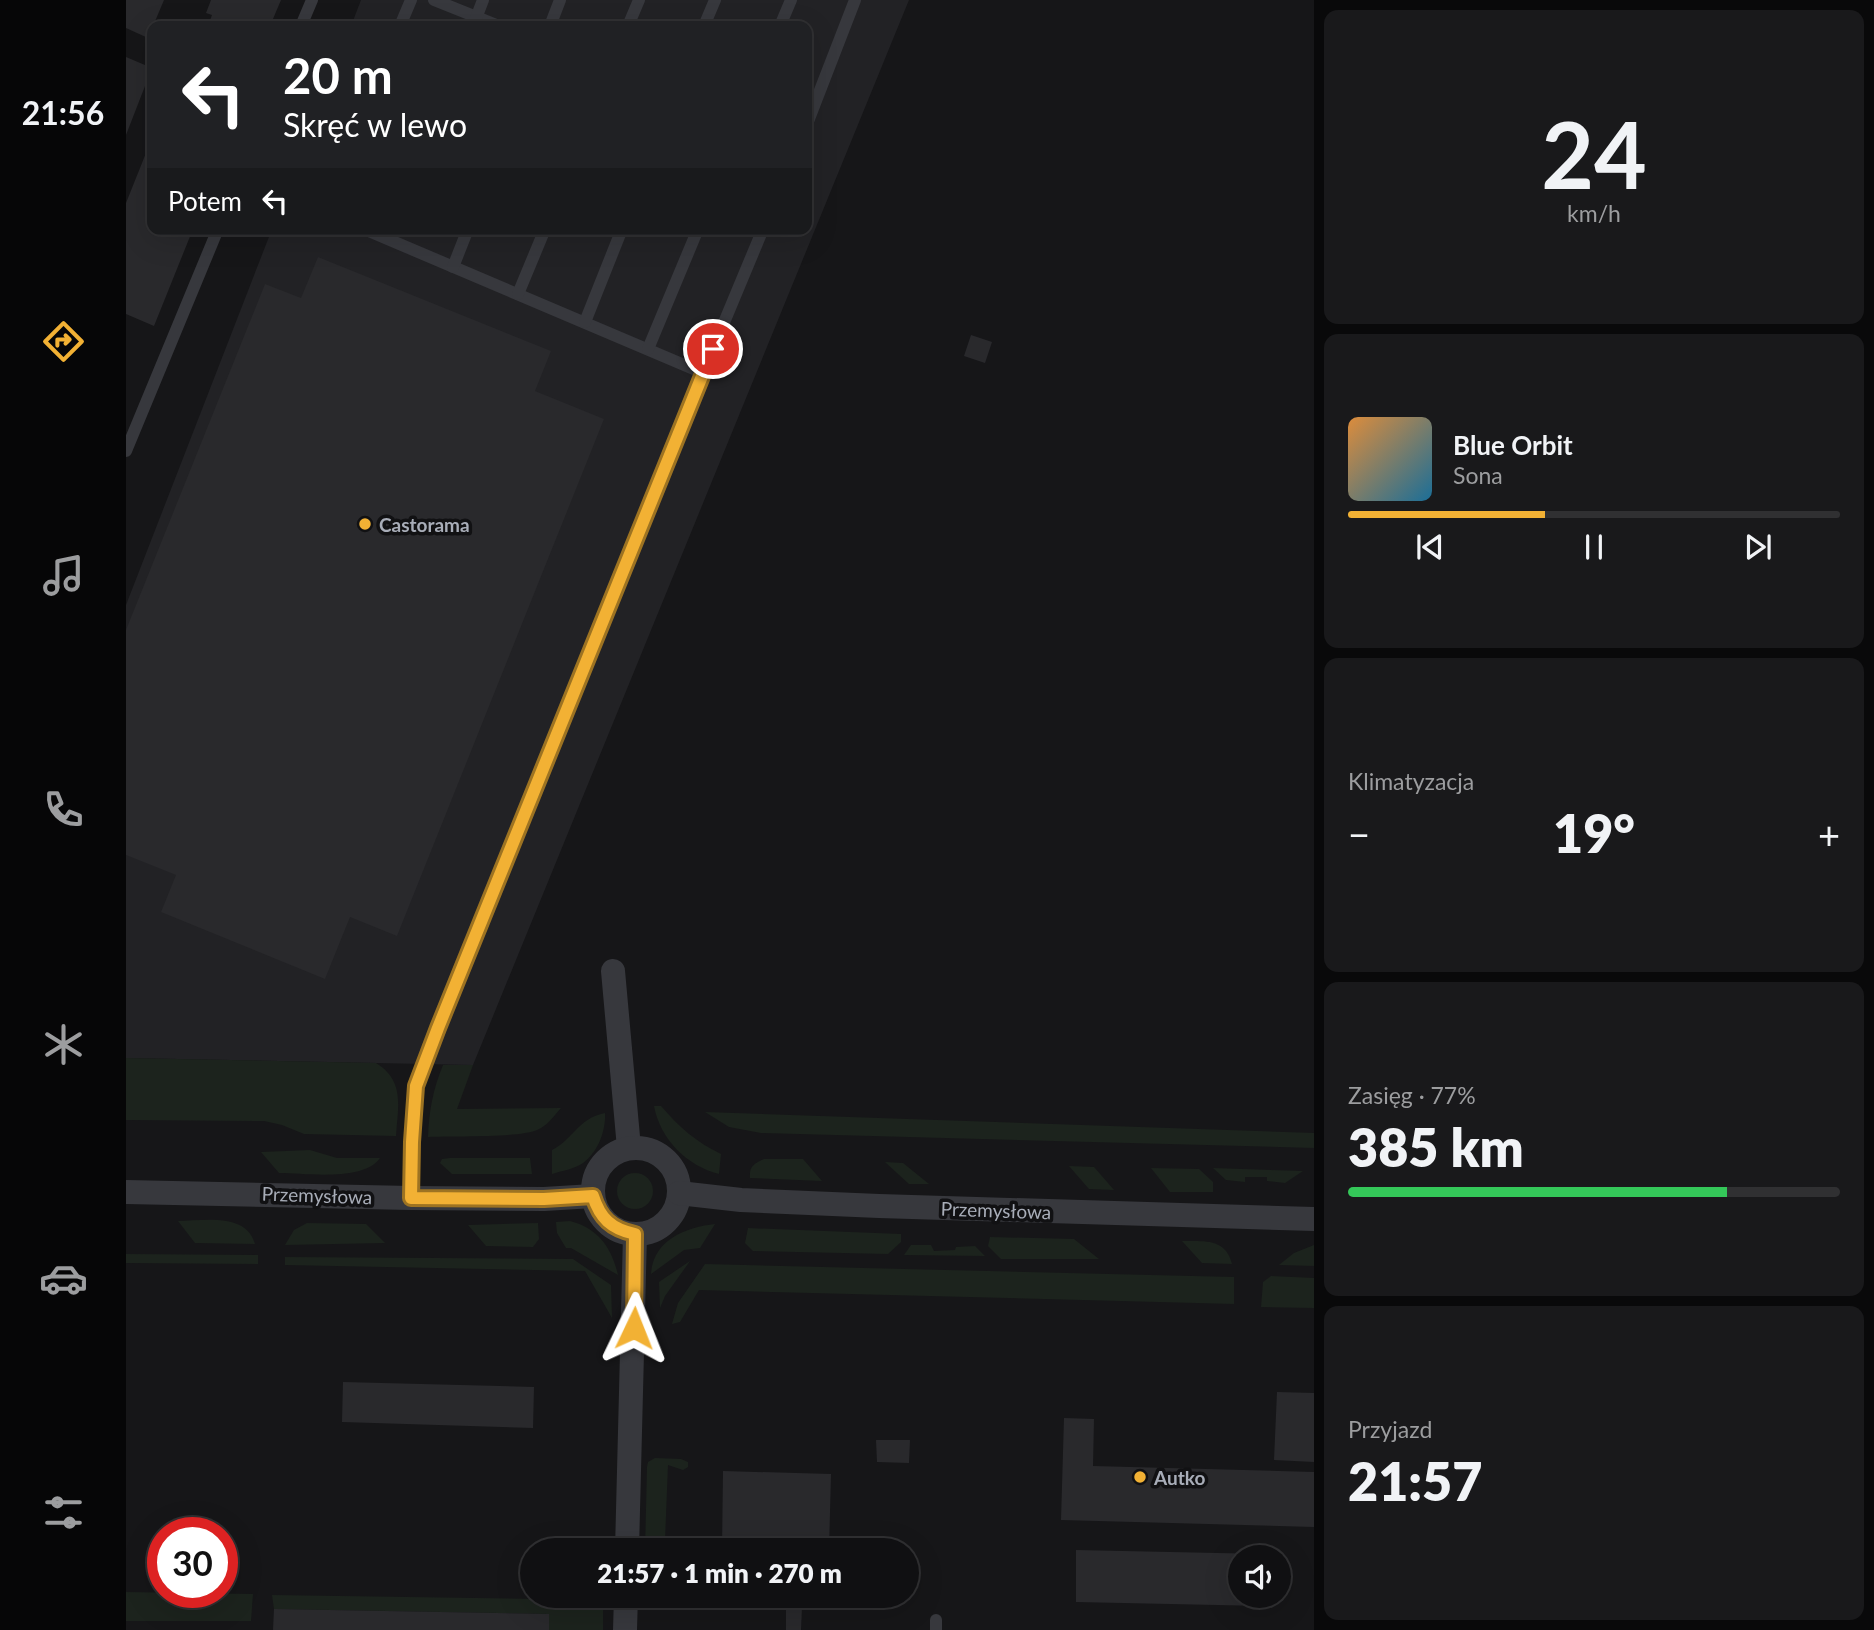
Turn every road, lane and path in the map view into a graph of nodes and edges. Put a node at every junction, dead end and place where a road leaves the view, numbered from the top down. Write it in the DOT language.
graph roads {
  1 [pos="312,0"];
  2 [pos="411,0"];
  3 [pos="434,0"];
  4 [pos="483,0"];
  5 [pos="560,0"];
  6 [pos="639,0"];
  7 [pos="715,0"];
  8 [pos="791,0"];
  9 [pos="855,0"];
  10 [pos="303,21"];
  11 [pos="402,21"];
  12 [pos="473,21"];
  13 [pos="475,21"];
  14 [pos="552,21"];
  15 [pos="630,21"];
  16 [pos="706,21"];
  17 [pos="782,21"];
  18 [pos="812,111"];
  19 [pos="216,235"];
  20 [pos="391,235"];
  21 [pos="466,235"];
  22 [pos="543,235"];
  23 [pos="620,235"];
  24 [pos="696,235"];
  25 [pos="760,235"];
  26 [pos="453,267"];
  27 [pos="518,294"];
  28 [pos="585,323"];
  29 [pos="648,349"];
  30 [pos="703,373"];
  31 [pos="126,451"];
  32 [pos="613,971"];
  33 [pos="629,1148"];
  34 [pos="126,1192"];
  35 [pos="679,1194"];
  36 [pos="593,1196"];
  37 [pos="411,1198"];
  38 [pos="1314,1219"];
  39 [pos="635,1234"];
  40 [pos="627,1538"];
  41 [pos="626,1608"];
  42 [pos="625,1630"];
  1 -- 10 [label="lane"];
  2 -- 11 [label="lane"];
  3 -- 12 [label="lane"];
  4 -- 13 [label="lane"];
  5 -- 14 [label="lane"];
  6 -- 15 [label="lane"];
  7 -- 16 [label="lane"];
  8 -- 17 [label="lane"];
  9 -- 18 [label="lane"];
  19 -- 31 [label="lane"];
  20 -- 26 [label="lane"];
  21 -- 26 [label="lane"];
  22 -- 27 [label="lane"];
  23 -- 28 [label="lane"];
  24 -- 29 [label="lane"];
  25 -- 30 [label="lane"];
  26 -- 27 [label="lane"];
  27 -- 28 [label="lane"];
  28 -- 29 [label="lane"];
  29 -- 30 [label="lane"];
  30 -- 37 [label="lane"];
  32 -- 33 [label="street"];
  33 -- 35 [label="street"];
  33 -- 36 [label="street"];
  34 -- 37 [label="street, Przemysłowa"];
  35 -- 38 [label="street, Przemysłowa"];
  35 -- 39 [label="street"];
  36 -- 37 [label="street, Przemysłowa"];
  36 -- 39 [label="street"];
  39 -- 40 [label="street"];
  41 -- 42 [label="street"];
}
